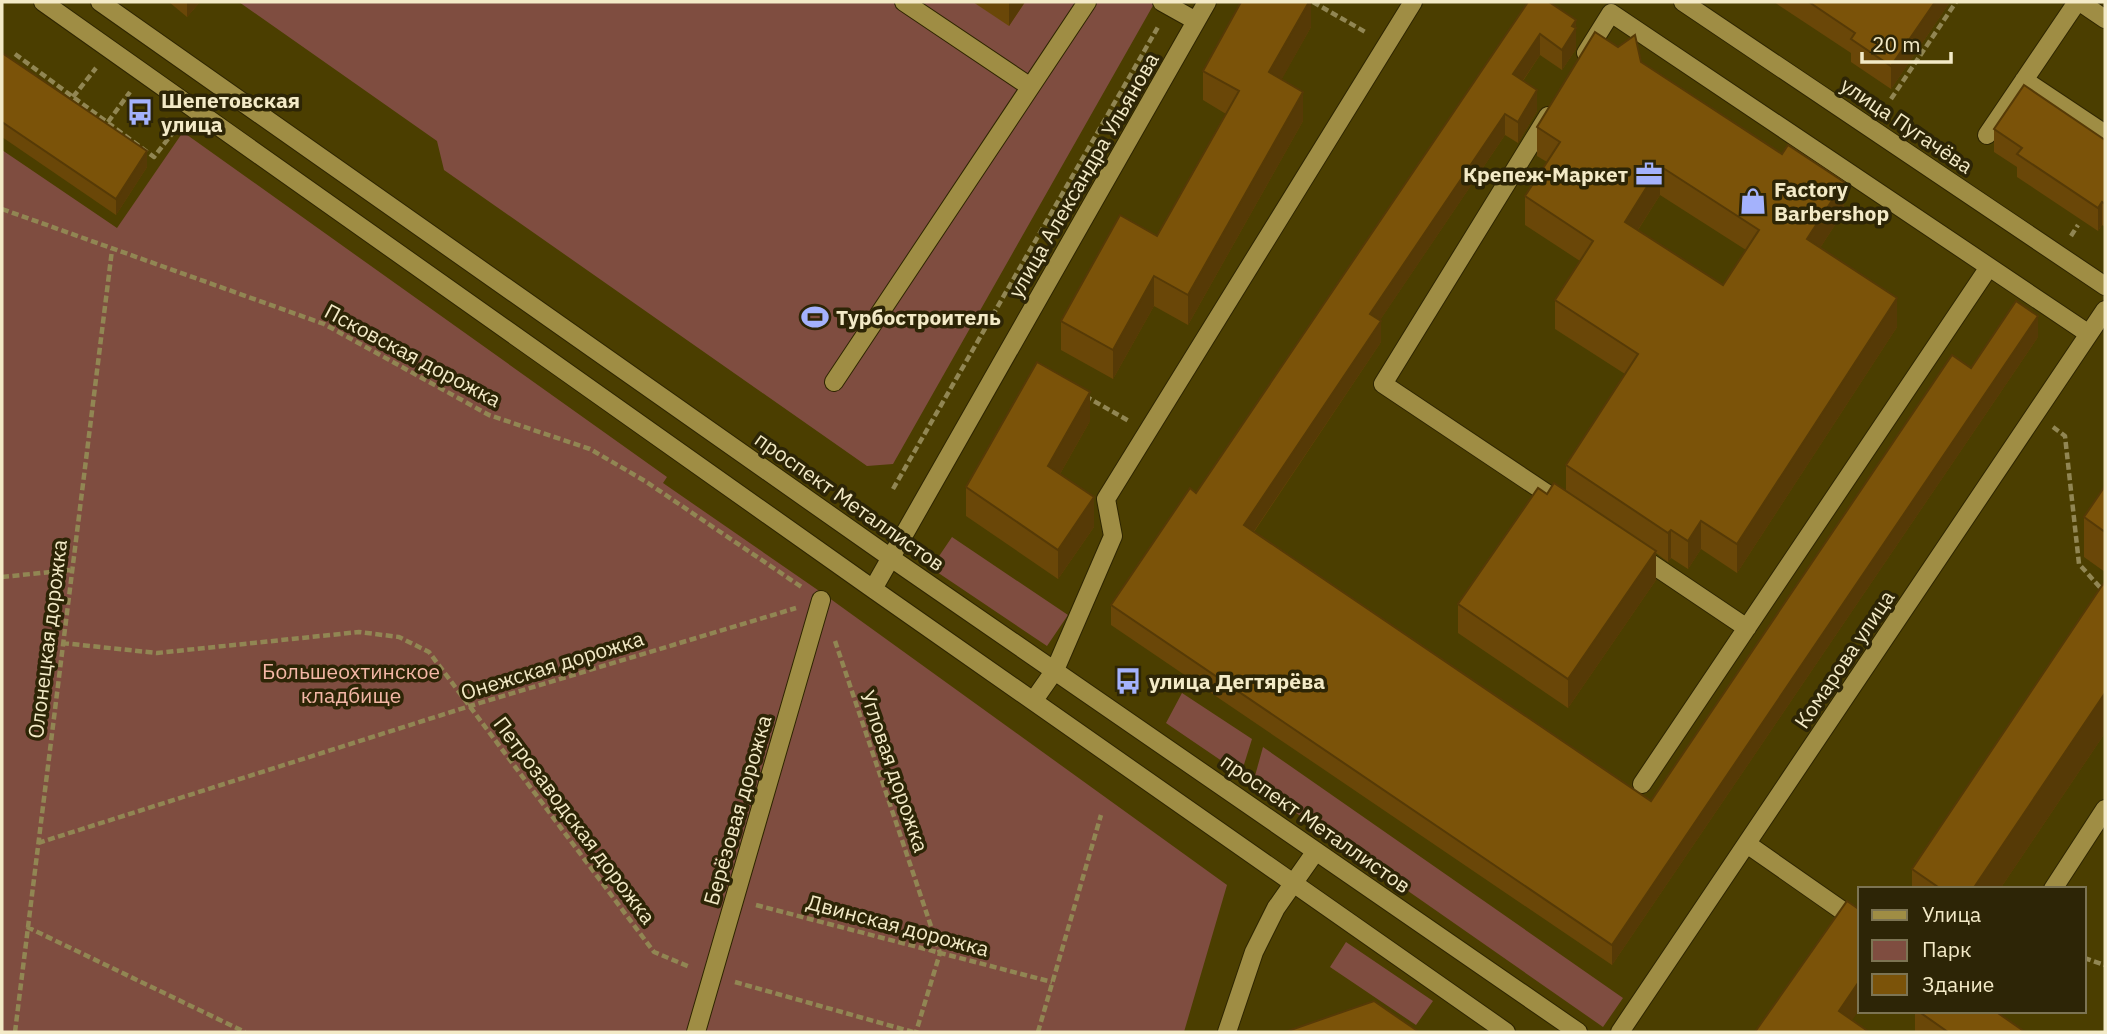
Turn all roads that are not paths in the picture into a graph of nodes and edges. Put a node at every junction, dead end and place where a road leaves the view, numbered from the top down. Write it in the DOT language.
graph roads {
  1 [pos="43,2"];
  2 [pos="100,2"];
  3 [pos="904,2"];
  4 [pos="1087,2"];
  5 [pos="1207,2"];
  6 [pos="1413,2"];
  7 [pos="1683,2"];
  8 [pos="2078,2"];
  9 [pos="1166,4"];
  10 [pos="2105,19"];
  11 [pos="1196,21"];
  12 [pos="1576,71"];
  13 [pos="2024,80"];
  14 [pos="1029,86"];
  15 [pos="1554,106"];
  16 [pos="2105,134"];
  17 [pos="1987,135"];
  18 [pos="1989,267"];
  19 [pos="2105,286"];
  20 [pos="2105,310"];
  21 [pos="2089,334"];
  22 [pos="834,382"];
  23 [pos="1577,514"];
  24 [pos="1622,544"];
  25 [pos="891,558"];
  26 [pos="873,589"];
  27 [pos="821,600"];
  28 [pos="1747,628"];
  29 [pos="1055,670"];
  30 [pos="1034,700"];
  31 [pos="1642,784"];
  32 [pos="2105,809"];
  33 [pos="1748,844"];
  34 [pos="1316,851"];
  35 [pos="1293,883"];
  36 [pos="2054,887"];
  37 [pos="1858,922"];
  38 [pos="696,1032"];
  39 [pos="1227,1032"];
  40 [pos="1506,1032"];
  41 [pos="1578,1032"];
  42 [pos="1620,1032"];
  1 -- 26 [label="street"];
  2 -- 25 [label="street, проспект Металлистов"];
  3 -- 14 [label="street"];
  4 -- 14 [label="street"];
  5 -- 11 [label="street, улица Александра Ульянова"];
  6 -- 29 [label="street"];
  7 -- 19 [label="street, улица Пугачёва"];
  8 -- 10 [label="street"];
  8 -- 13 [label="street"];
  9 -- 11 [label="street"];
  11 -- 25 [label="street, улица Александра Ульянова"];
  12 -- 18 [label="street"];
  13 -- 16 [label="street"];
  13 -- 17 [label="street"];
  14 -- 22 [label="street"];
  15 -- 23 [label="street"];
  18 -- 21 [label="street"];
  18 -- 28 [label="street"];
  20 -- 21 [label="street, Комарова улица"];
  21 -- 33 [label="street, Комарова улица"];
  24 -- 28 [label="street"];
  25 -- 26 [label="street, улица Александра Ульянова"];
  25 -- 29 [label="street, проспект Металлистов"];
  26 -- 30 [label="street"];
  27 -- 38 [label="street, Берёзовая дорожка"];
  28 -- 31 [label="street"];
  29 -- 30 [label="street"];
  29 -- 34 [label="street, проспект Металлистов"];
  30 -- 35 [label="street"];
  32 -- 36 [label="street"];
  33 -- 37 [label="street"];
  33 -- 42 [label="street, Комарова улица"];
  34 -- 35 [label="street"];
  34 -- 41 [label="street, проспект Металлистов"];
  35 -- 39 [label="street"];
  35 -- 40 [label="street"];
}
